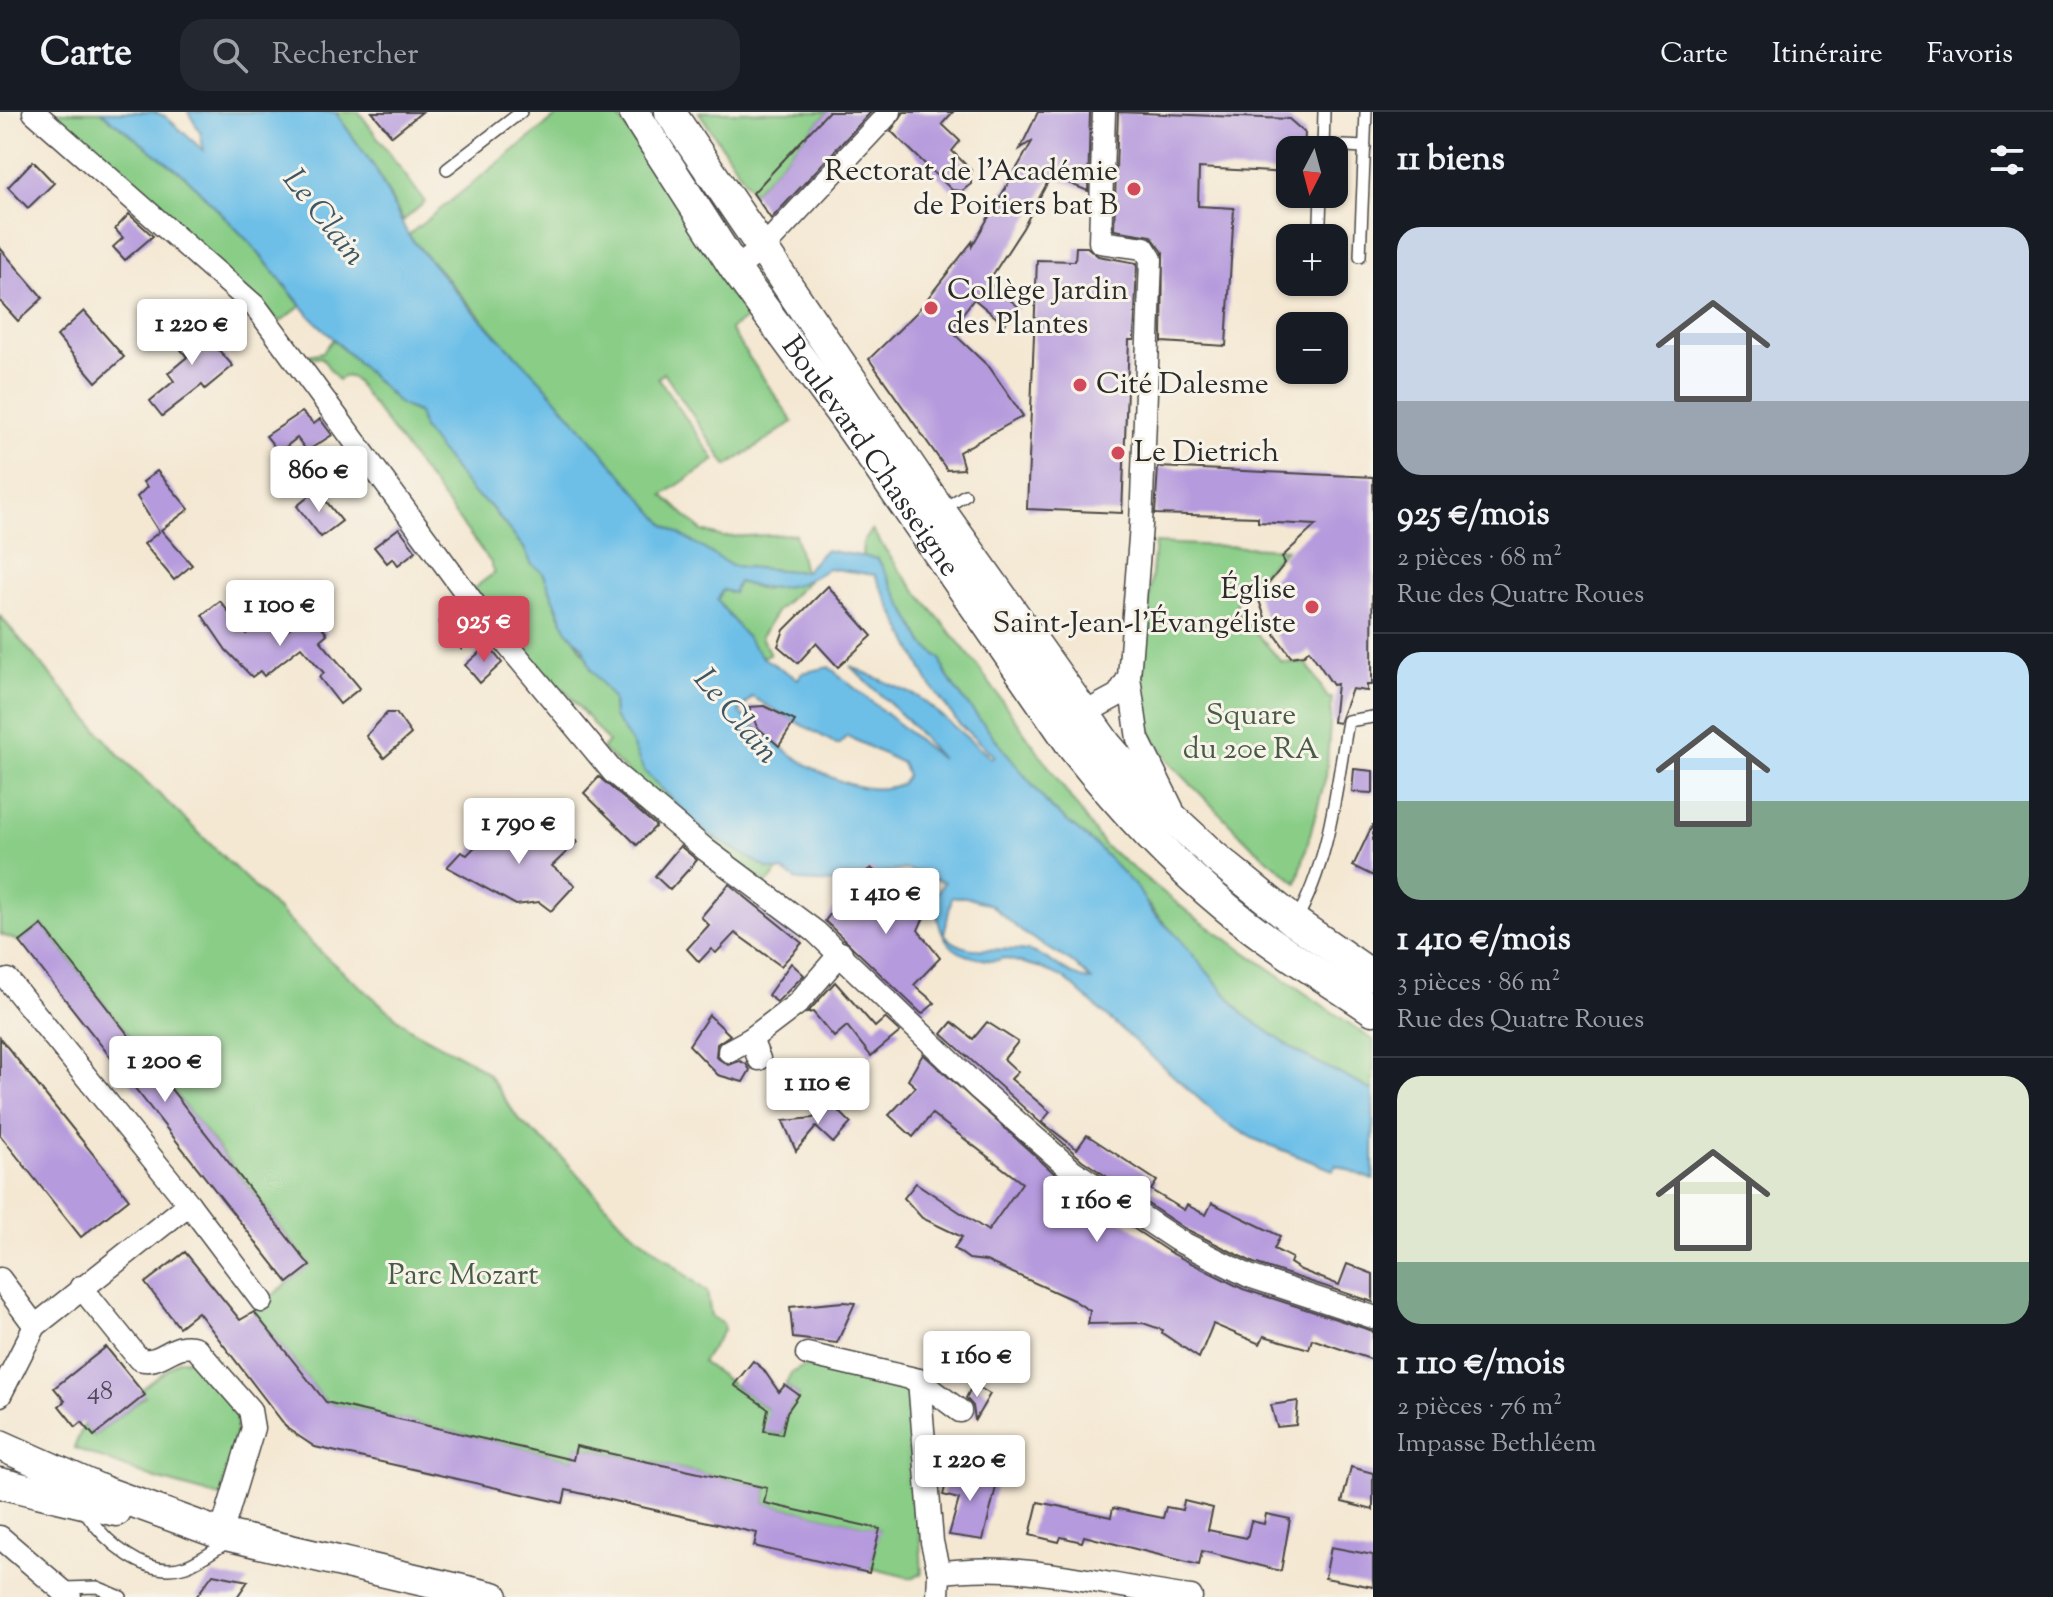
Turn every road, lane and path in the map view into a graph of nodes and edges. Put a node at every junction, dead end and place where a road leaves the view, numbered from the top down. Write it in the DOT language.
graph roads {
  1 [pos="34,112"];
  2 [pos="521,112"];
  3 [pos="634,112"];
  4 [pos="670,112"];
  5 [pos="890,112"];
  6 [pos="1104,112"];
  7 [pos="1324,112"];
  8 [pos="1366,112"];
  9 [pos="1323,136"];
  10 [pos="1348,147"];
  11 [pos="1365,147"];
  12 [pos="447,169"];
  13 [pos="1320,208"];
  14 [pos="1320,221"];
  15 [pos="761,250"];
  16 [pos="1360,256"];
  17 [pos="735,269"];
  18 [pos="1129,677"];
  19 [pos="1083,714"];
  20 [pos="1373,717"];
  21 [pos="1182,827"];
  22 [pos="1295,922"];
  23 [pos="841,953"];
  24 [pos="1373,976"];
  25 [pos="8,980"];
  26 [pos="1373,1010"];
  27 [pos="729,1051"];
  28 [pos="189,1204"];
  29 [pos="0,1279"];
  30 [pos="81,1287"];
  31 [pos="262,1301"];
  32 [pos="1373,1317"];
  33 [pos="35,1326"];
  34 [pos="807,1354"];
  35 [pos="919,1380"];
  36 [pos="0,1395"];
  37 [pos="960,1411"];
  38 [pos="0,1445"];
  39 [pos="0,1483"];
  40 [pos="79,1503"];
  41 [pos="188,1524"];
  42 [pos="228,1536"];
  43 [pos="0,1537"];
  44 [pos="939,1573"];
  45 [pos="65,1592"];
  46 [pos="121,1597"];
  47 [pos="493,1597"];
  48 [pos="938,1597"];
  49 [pos="1191,1597"];
  1 -- 23 [label="street"];
  2 -- 12 [label="lane"];
  3 -- 17 [label="main road, Boulevard Chasseigne"];
  4 -- 15 [label="main road, Boulevard Chasseigne"];
  5 -- 15 [label="street"];
  6 -- 18 [label="street"];
  7 -- 9 [label="lane"];
  8 -- 11 [label="lane"];
  10 -- 11 [label="lane"];
  11 -- 16 [label="lane"];
  13 -- 14 [label="lane"];
  15 -- 17 [label="street"];
  15 -- 19 [label="main road, Boulevard Chasseigne"];
  17 -- 26 [label="main road, Boulevard Chasseigne"];
  18 -- 19 [label="street"];
  18 -- 21 [label="street"];
  19 -- 21 [label="main road, Boulevard Chasseigne"];
  20 -- 22 [label="lane"];
  21 -- 22 [label="main road, Boulevard Chasseigne"];
  22 -- 24 [label="main road, Boulevard Chasseigne"];
  23 -- 27 [label="street"];
  23 -- 32 [label="street"];
  25 -- 28 [label="street"];
  28 -- 30 [label="street"];
  28 -- 31 [label="street"];
  29 -- 33 [label="street"];
  30 -- 33 [label="street"];
  30 -- 42 [label="street"];
  33 -- 36 [label="street"];
  34 -- 35 [label="street"];
  35 -- 37 [label="street"];
  35 -- 44 [label="street"];
  38 -- 41 [label="main road"];
  39 -- 40 [label="main road"];
  40 -- 41 [label="main road"];
  40 -- 42 [label="lane"];
  41 -- 42 [label="main road"];
  42 -- 47 [label="main road"];
  43 -- 45 [label="street"];
  44 -- 48 [label="street"];
  44 -- 49 [label="street"];
  45 -- 46 [label="lane"];
}
